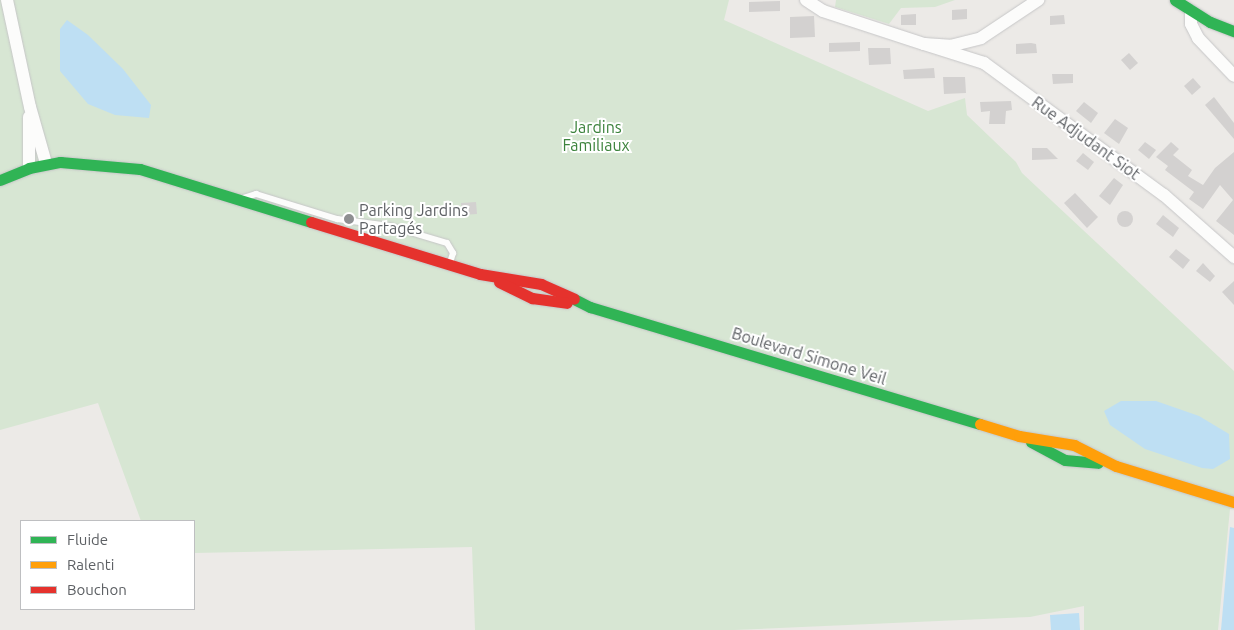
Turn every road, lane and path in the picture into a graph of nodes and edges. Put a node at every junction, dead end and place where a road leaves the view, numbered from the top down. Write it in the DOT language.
graph roads {
  1 [pos="7,0"];
  2 [pos="806,0"];
  3 [pos="1038,0"];
  4 [pos="1175,0"];
  5 [pos="1191,10"];
  6 [pos="1234,31"];
  7 [pos="924,44"];
  8 [pos="1234,76"];
  9 [pos="30,107"];
  10 [pos="46,163"];
  11 [pos="31,173"];
  12 [pos="0,180"];
  13 [pos="174,181"];
  14 [pos="0,191"];
  15 [pos="239,200"];
  16 [pos="1234,257"];
  17 [pos="450,265"];
  18 [pos="1019,436"];
  19 [pos="1116,466"];
  20 [pos="1234,502"];
  1 -- 9 [label="street"];
  2 -- 7 [label="street"];
  3 -- 7 [label="street"];
  4 -- 5 [label="main road"];
  5 -- 6 [label="main road"];
  5 -- 8 [label="street"];
  7 -- 16 [label="street, Rue Adjudant Siot"];
  9 -- 10 [label="street"];
  9 -- 11 [label="street"];
  10 -- 11 [label="main road"];
  10 -- 13 [label="main road, Boulevard Simone Veil"];
  11 -- 12 [label="main road, Boulevard Simone Veil"];
  11 -- 13 [label="main road, Boulevard Simone Veil"];
  11 -- 14 [label="main road, Boulevard Simone Veil"];
  13 -- 15 [label="main road, Boulevard Simone Veil"];
  15 -- 17 [label="main road, Boulevard Simone Veil"];
  15 -- 17 [label="lane"];
  17 -- 18 [label="main road, Boulevard Simone Veil"];
  18 -- 19 [label="main road, Boulevard Simone Veil"];
  18 -- 19 [label="main road, Boulevard Simone Veil"];
  19 -- 20 [label="main road, Boulevard Simone Veil"];
}
